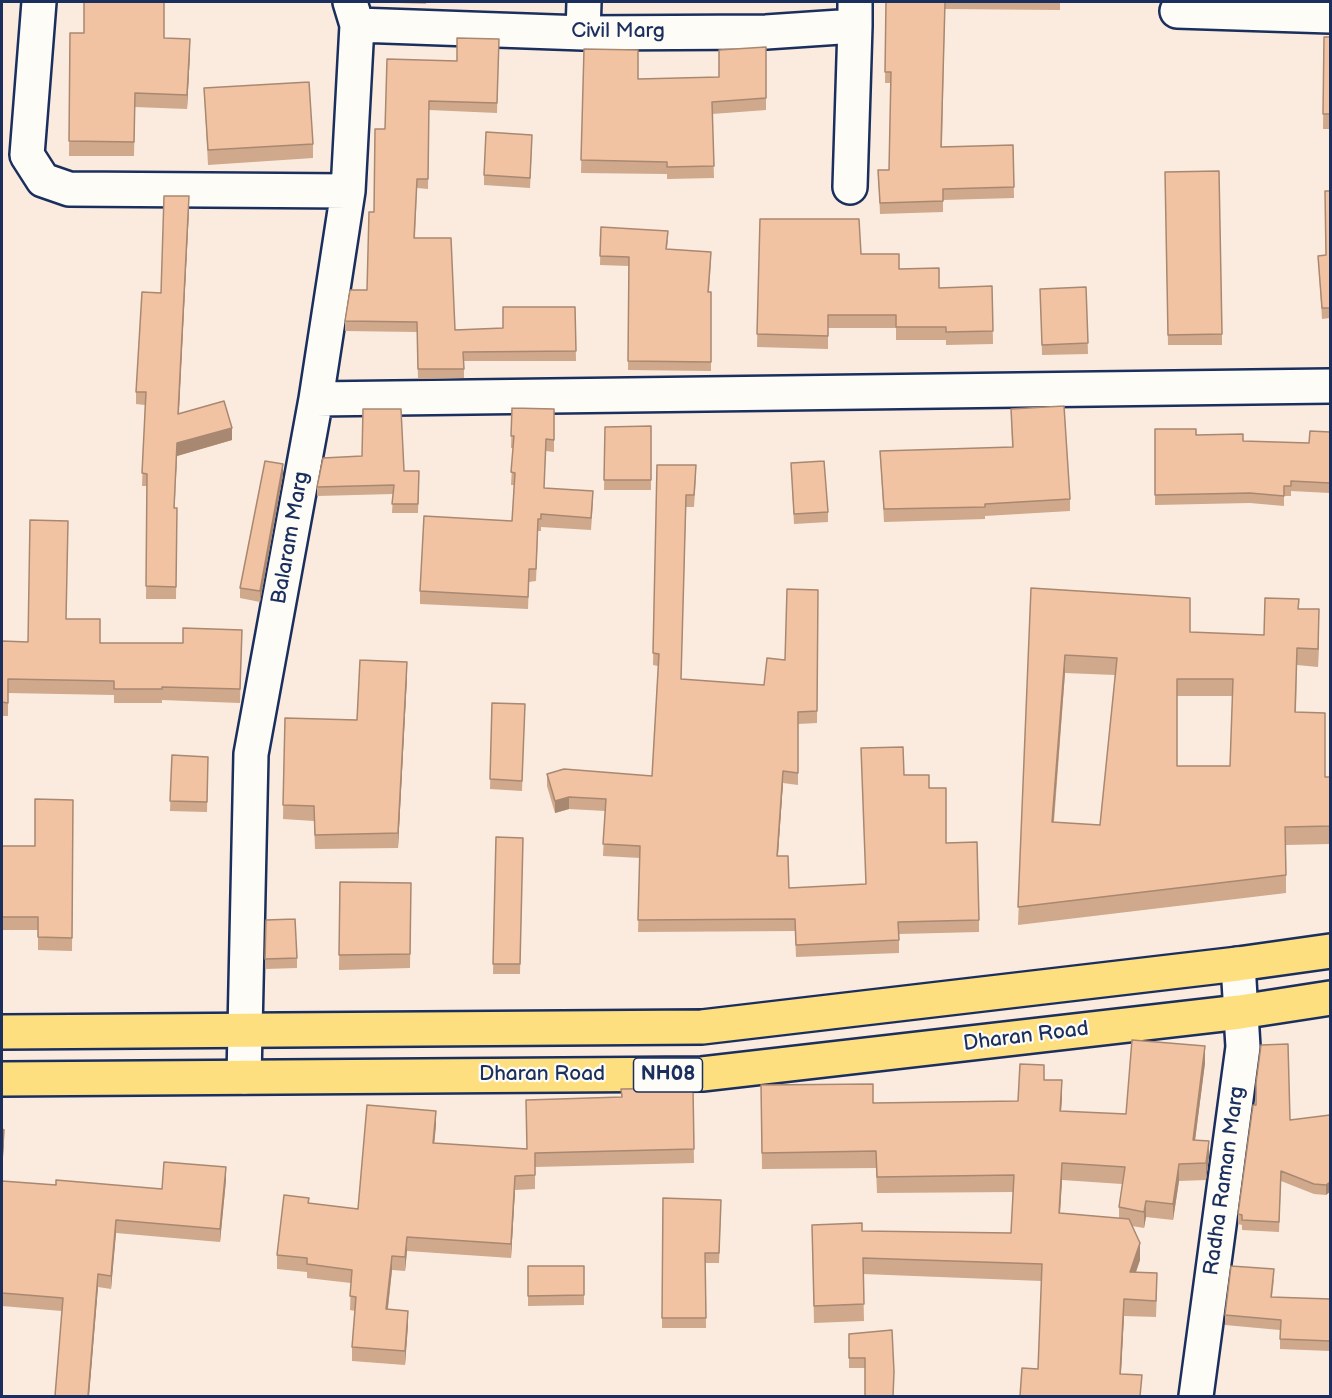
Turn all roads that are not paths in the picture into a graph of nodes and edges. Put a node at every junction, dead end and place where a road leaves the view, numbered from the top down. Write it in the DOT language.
graph roads {
  1 [pos="39,2"];
  2 [pos="1177,11"];
  3 [pos="353,13"];
  4 [pos="855,14"];
  5 [pos="1330,16"];
  6 [pos="583,17"];
  7 [pos="850,187"];
  8 [pos="348,191"];
  9 [pos="1330,386"];
  10 [pos="316,399"];
  11 [pos="1330,951"];
  12 [pos="1238,964"];
  13 [pos="1330,998"];
  14 [pos="1240,1012"];
  15 [pos="245,1030"];
  16 [pos="2,1032"];
  17 [pos="244,1077"];
  18 [pos="2,1079"];
  19 [pos="1196,1396"];
  1 -- 8 [label="street"];
  2 -- 5 [label="street"];
  3 -- 6 [label="street, Civil Marg"];
  3 -- 8 [label="street, Balaram Marg"];
  4 -- 6 [label="street, Civil Marg"];
  4 -- 7 [label="street"];
  8 -- 10 [label="street, Balaram Marg"];
  9 -- 10 [label="street"];
  10 -- 15 [label="street, Balaram Marg"];
  11 -- 12 [label="main road, NH08"];
  12 -- 14 [label="street, Radha Raman Marg"];
  12 -- 15 [label="main road, NH08"];
  13 -- 14 [label="main road, Dharan Road / NH08"];
  14 -- 17 [label="main road, Dharan Road / NH08"];
  14 -- 19 [label="street, Radha Raman Marg"];
  15 -- 16 [label="main road, NH08"];
  15 -- 17 [label="street, Balaram Marg"];
  17 -- 18 [label="main road, Dharan Road / NH08"];
}
